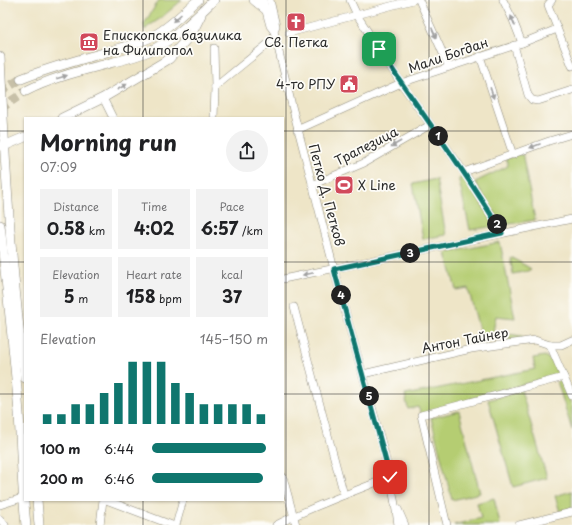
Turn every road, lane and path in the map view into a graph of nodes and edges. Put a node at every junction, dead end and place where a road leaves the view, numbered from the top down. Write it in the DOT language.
graph roads {
  1 [pos="198,0"];
  2 [pos="214,0"];
  3 [pos="254,0"];
  4 [pos="270,0"];
  5 [pos="350,0"];
  6 [pos="413,0"];
  7 [pos="419,0"];
  8 [pos="503,0"];
  9 [pos="552,0"];
  10 [pos="264,5"];
  11 [pos="204,10"];
  12 [pos="357,15"];
  13 [pos="557,29"];
  14 [pos="288,33"];
  15 [pos="275,34"];
  16 [pos="522,43"];
  17 [pos="514,45"];
  18 [pos="214,48"];
  19 [pos="480,56"];
  20 [pos="0,57"];
  21 [pos="449,66"];
  22 [pos="572,66"];
  23 [pos="21,79"];
  24 [pos="401,83"];
  25 [pos="215,87"];
  26 [pos="572,90"];
  27 [pos="26,92"];
  28 [pos="103,98"];
  29 [pos="64,117"];
  30 [pos="112,117"];
  31 [pos="214,117"];
  32 [pos="430,125"];
  33 [pos="297,130"];
  34 [pos="572,134"];
  35 [pos="24,137"];
  36 [pos="2,146"];
  37 [pos="513,155"];
  38 [pos="464,172"];
  39 [pos="312,185"];
  40 [pos="572,219"];
  41 [pos="0,225"];
  42 [pos="502,233"];
  43 [pos="334,269"];
  44 [pos="284,279"];
  45 [pos="294,307"];
  46 [pos="22,334"];
  47 [pos="572,340"];
  48 [pos="550,345"];
  49 [pos="24,363"];
  50 [pos="363,374"];
  51 [pos="564,377"];
  52 [pos="572,396"];
  53 [pos="390,477"];
  54 [pos="284,481"];
  55 [pos="344,495"];
  56 [pos="24,497"];
  57 [pos="24,501"];
  58 [pos="37,501"];
  59 [pos="104,501"];
  60 [pos="107,501"];
  61 [pos="183,501"];
  62 [pos="395,504"];
  63 [pos="0,505"];
  64 [pos="572,512"];
  65 [pos="294,516"];
  66 [pos="0,519"];
  67 [pos="5,525"];
  68 [pos="26,525"];
  69 [pos="39,525"];
  70 [pos="100,525"];
  71 [pos="172,525"];
  72 [pos="176,525"];
  73 [pos="276,525"];
  74 [pos="296,525"];
  75 [pos="398,525"];
  76 [pos="406,525"];
  77 [pos="447,525"];
  78 [pos="519,525"];
  1 -- 23 [label="main road, one-way"];
  2 -- 11 [label="main road"];
  3 -- 10 [label="main road"];
  4 -- 15 [label="street, Петко Д. Петков"];
  5 -- 12 [label="street"];
  6 -- 12 [label="street"];
  7 -- 21 [label="street, one-way"];
  16 -- 8 [label="street, one-way"];
  9 -- 13 [label="street"];
  10 -- 15 [label="street, Петко Д. Петков"];
  27 -- 11 [label="main road, one-way"];
  28 -- 11 [label="main road, one-way"];
  12 -- 14 [label="street"];
  12 -- 24 [label="street"];
  13 -- 16 [label="street, Мали Богдан"];
  13 -- 22 [label="street"];
  15 -- 25 [label="street"];
  15 -- 33 [label="street, Петко Д. Петков"];
  16 -- 17 [label="street, Мали Богдан"];
  17 -- 19 [label="street, Мали Богдан"];
  17 -- 26 [label="street"];
  18 -- 25 [label="street"];
  19 -- 21 [label="street, Мали Богдан"];
  19 -- 37 [label="street, one-way"];
  20 -- 36 [label="main road"];
  21 -- 24 [label="street, Мали Богдан"];
  24 -- 32 [label="street"];
  24 -- 33 [label="street, Мали Богдан"];
  25 -- 31 [label="street"];
  28 -- 29 [label="main road"];
  28 -- 30 [label="street"];
  32 -- 38 [label="street"];
  32 -- 39 [label="street, Трапезица, one-way"];
  33 -- 39 [label="street, Петко Д. Петков"];
  34 -- 37 [label="street, one-way"];
  35 -- 36 [label="main road"];
  36 -- 46 [label="main road"];
  37 -- 38 [label="street"];
  38 -- 42 [label="street"];
  39 -- 43 [label="street, Петко Д. Петков"];
  40 -- 42 [label="street"];
  41 -- 56 [label="main road"];
  42 -- 43 [label="street"];
  43 -- 44 [label="street, one-way"];
  43 -- 50 [label="street, Петко Д. Петков"];
  45 -- 55 [label="street"];
  46 -- 49 [label="main road"];
  47 -- 48 [label="street, Антон Тайнер"];
  48 -- 50 [label="street, Антон Тайнер"];
  48 -- 51 [label="street"];
  50 -- 53 [label="street, Петко Д. Петков"];
  51 -- 52 [label="street"];
  51 -- 77 [label="street"];
  53 -- 55 [label="street"];
  53 -- 62 [label="street, Петко Д. Петков"];
  54 -- 65 [label="street"];
  55 -- 65 [label="street"];
  56 -- 63 [label="street"];
  57 -- 68 [label="main road"];
  58 -- 69 [label="main road"];
  59 -- 70 [label="street"];
  60 -- 71 [label="street"];
  61 -- 72 [label="street"];
  62 -- 75 [label="street, Петко Д. Петков"];
  62 -- 76 [label="street, Петко Д. Петков"];
  64 -- 78 [label="street"];
  65 -- 73 [label="street"];
  65 -- 74 [label="street"];
  66 -- 67 [label="street"];
}
